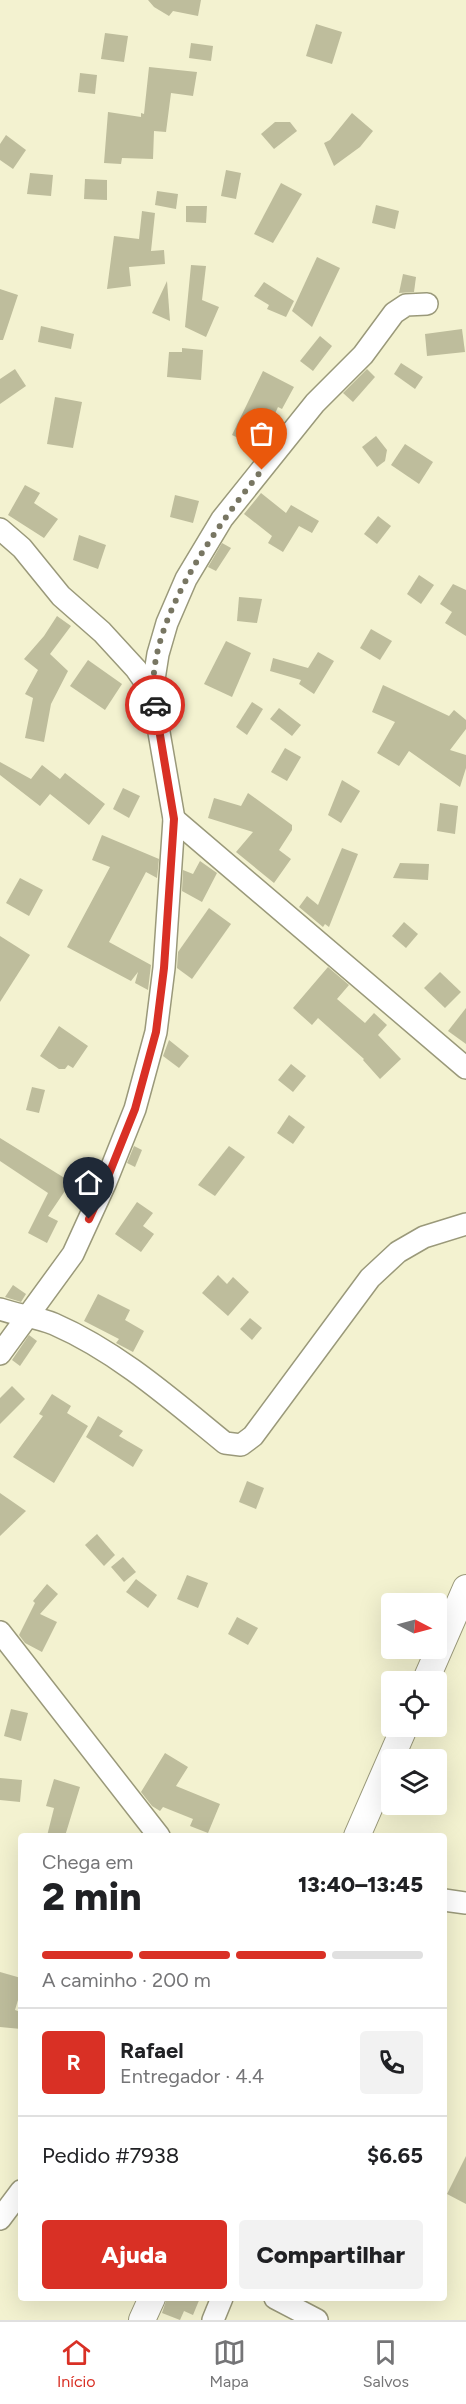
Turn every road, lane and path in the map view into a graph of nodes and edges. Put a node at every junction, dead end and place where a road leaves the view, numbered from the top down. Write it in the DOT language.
graph roads {
  1 [pos="427,304"];
  2 [pos="0,530"];
  3 [pos="152,692"];
  4 [pos="174,819"];
  5 [pos="466,1068"];
  6 [pos="466,1224"];
  7 [pos="0,1310"];
  8 [pos="26,1317"];
  9 [pos="0,1354"];
  10 [pos="466,1588"];
  11 [pos="0,1632"];
  12 [pos="430,1671"];
  13 [pos="400,1737"];
  14 [pos="157,1833"];
  15 [pos="358,1833"];
  16 [pos="447,1900"];
  17 [pos="466,1903"];
  18 [pos="18,2196"];
  19 [pos="0,2219"];
  20 [pos="151,2301"];
  21 [pos="221,2301"];
  22 [pos="280,2301"];
  23 [pos="142,2320"];
  24 [pos="213,2320"];
  25 [pos="318,2320"];
  1 -- 3 [label="street"];
  2 -- 3 [label="street"];
  3 -- 4 [label="street"];
  4 -- 5 [label="street"];
  4 -- 8 [label="street"];
  6 -- 8 [label="street"];
  7 -- 8 [label="street"];
  8 -- 9 [label="street"];
  10 -- 12 [label="street"];
  11 -- 14 [label="street"];
  13 -- 15 [label="street"];
  16 -- 17 [label="street"];
  18 -- 19 [label="street"];
  20 -- 23 [label="street"];
  21 -- 24 [label="street"];
  22 -- 25 [label="street"];
}
